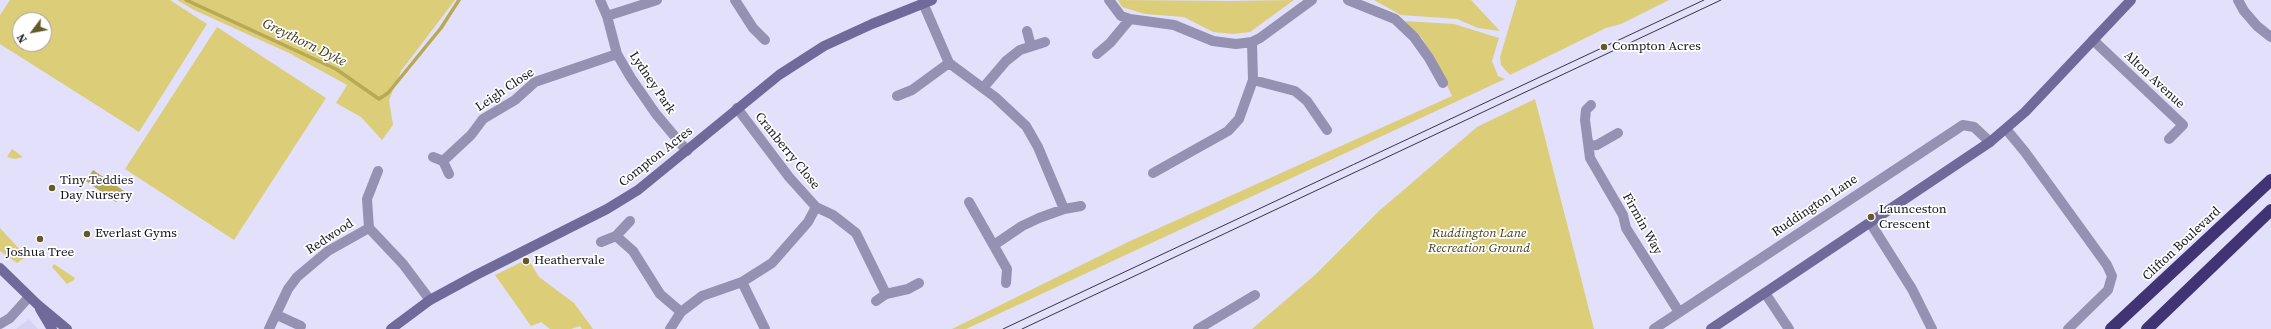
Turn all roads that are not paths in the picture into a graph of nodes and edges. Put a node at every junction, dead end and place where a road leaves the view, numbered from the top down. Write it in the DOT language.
graph roads {
  1 [pos="600,0"];
  2 [pos="657,0"];
  3 [pos="735,0"];
  4 [pos="1109,0"];
  5 [pos="1312,0"];
  6 [pos="1348,0"];
  7 [pos="2131,0"];
  8 [pos="2238,0"];
  9 [pos="928,2"];
  10 [pos="607,16"];
  11 [pos="1130,19"];
  12 [pos="1027,31"];
  13 [pos="2271,37"];
  14 [pos="765,40"];
  15 [pos="2093,40"];
  16 [pos="1045,42"];
  17 [pos="1252,42"];
  18 [pos="1031,46"];
  19 [pos="617,54"];
  20 [pos="1097,54"];
  21 [pos="949,63"];
  22 [pos="1253,80"];
  23 [pos="1443,83"];
  24 [pos="983,88"];
  25 [pos="896,96"];
  26 [pos="1591,105"];
  27 [pos="736,108"];
  28 [pos="2006,129"];
  29 [pos="1327,130"];
  30 [pos="1618,133"];
  31 [pos="2169,139"];
  32 [pos="1990,142"];
  33 [pos="1589,146"];
  34 [pos="687,151"];
  35 [pos="433,157"];
  36 [pos="443,161"];
  37 [pos="378,171"];
  38 [pos="449,174"];
  39 [pos="1153,174"];
  40 [pos="2271,180"];
  41 [pos="969,202"];
  42 [pos="1081,206"];
  43 [pos="816,207"];
  44 [pos="1064,209"];
  45 [pos="2271,210"];
  46 [pos="630,221"];
  47 [pos="1871,224"];
  48 [pos="369,228"];
  49 [pos="616,236"];
  50 [pos="602,242"];
  51 [pos="994,245"];
  52 [pos="0,268"];
  53 [pos="742,282"];
  54 [pos="919,283"];
  55 [pos="1006,283"];
  56 [pos="1766,293"];
  57 [pos="886,294"];
  58 [pos="1255,295"];
  59 [pos="29,297"];
  60 [pos="430,300"];
  61 [pos="876,301"];
  62 [pos="37,304"];
  63 [pos="681,312"];
  64 [pos="1679,312"];
  65 [pos="277,315"];
  66 [pos="0,324"];
  67 [pos="301,326"];
  68 [pos="52,329"];
  69 [pos="67,329"];
  70 [pos="269,329"];
  71 [pos="391,329"];
  72 [pos="670,329"];
  73 [pos="765,329"];
  74 [pos="1198,329"];
  75 [pos="1654,329"];
  76 [pos="1711,329"];
  77 [pos="1790,329"];
  78 [pos="1932,329"];
  79 [pos="2068,329"];
  80 [pos="2112,329"];
  81 [pos="2147,329"];
  1 -- 10 [label="street, Lydney Park"];
  2 -- 10 [label="street"];
  3 -- 14 [label="street"];
  4 -- 11 [label="street"];
  5 -- 17 [label="street"];
  6 -- 23 [label="street"];
  7 -- 15 [label="main road"];
  8 -- 13 [label="street"];
  9 -- 21 [label="street"];
  9 -- 27 [label="main road, Compton Acres"];
  10 -- 19 [label="street, Lydney Park"];
  11 -- 17 [label="street"];
  11 -- 20 [label="street"];
  12 -- 18 [label="street"];
  15 -- 28 [label="main road"];
  15 -- 31 [label="street, Alton Avenue"];
  16 -- 18 [label="street"];
  17 -- 22 [label="street"];
  18 -- 24 [label="street"];
  19 -- 34 [label="street, Lydney Park"];
  19 -- 36 [label="street, Leigh Close"];
  21 -- 24 [label="street"];
  21 -- 25 [label="street"];
  22 -- 29 [label="street"];
  22 -- 39 [label="street"];
  24 -- 44 [label="street"];
  26 -- 33 [label="street, Firmin Way"];
  27 -- 34 [label="main road, Compton Acres"];
  27 -- 43 [label="street, Cranberry Close"];
  28 -- 32 [label="main road"];
  28 -- 79 [label="street"];
  30 -- 33 [label="street"];
  32 -- 47 [label="main road"];
  32 -- 64 [label="street, Ruddington Lane"];
  33 -- 64 [label="street, Firmin Way"];
  34 -- 60 [label="main road, Compton Acres"];
  35 -- 36 [label="street"];
  36 -- 38 [label="street"];
  37 -- 48 [label="street"];
  40 -- 80 [label="highway, Clifton Boulevard"];
  41 -- 51 [label="street"];
  42 -- 44 [label="street"];
  43 -- 53 [label="street, Cranberry Close"];
  43 -- 57 [label="street"];
  44 -- 51 [label="street"];
  45 -- 81 [label="highway"];
  46 -- 49 [label="street"];
  47 -- 56 [label="main road"];
  47 -- 78 [label="street"];
  48 -- 60 [label="street, Redwood"];
  48 -- 65 [label="street, Redwood"];
  49 -- 50 [label="street"];
  49 -- 63 [label="street"];
  51 -- 55 [label="street"];
  52 -- 59 [label="main road"];
  53 -- 63 [label="street, Cranberry Close"];
  53 -- 73 [label="street"];
  54 -- 57 [label="street"];
  56 -- 76 [label="main road"];
  56 -- 77 [label="street"];
  57 -- 61 [label="street"];
  58 -- 74 [label="street"];
  59 -- 62 [label="main road"];
  59 -- 66 [label="street"];
  60 -- 71 [label="main road, Compton Acres"];
  62 -- 68 [label="main road"];
  62 -- 69 [label="main road"];
  63 -- 72 [label="street, Cranberry Close"];
  64 -- 75 [label="street, Ruddington Lane"];
  65 -- 67 [label="street"];
  65 -- 70 [label="street, Redwood"];
}
